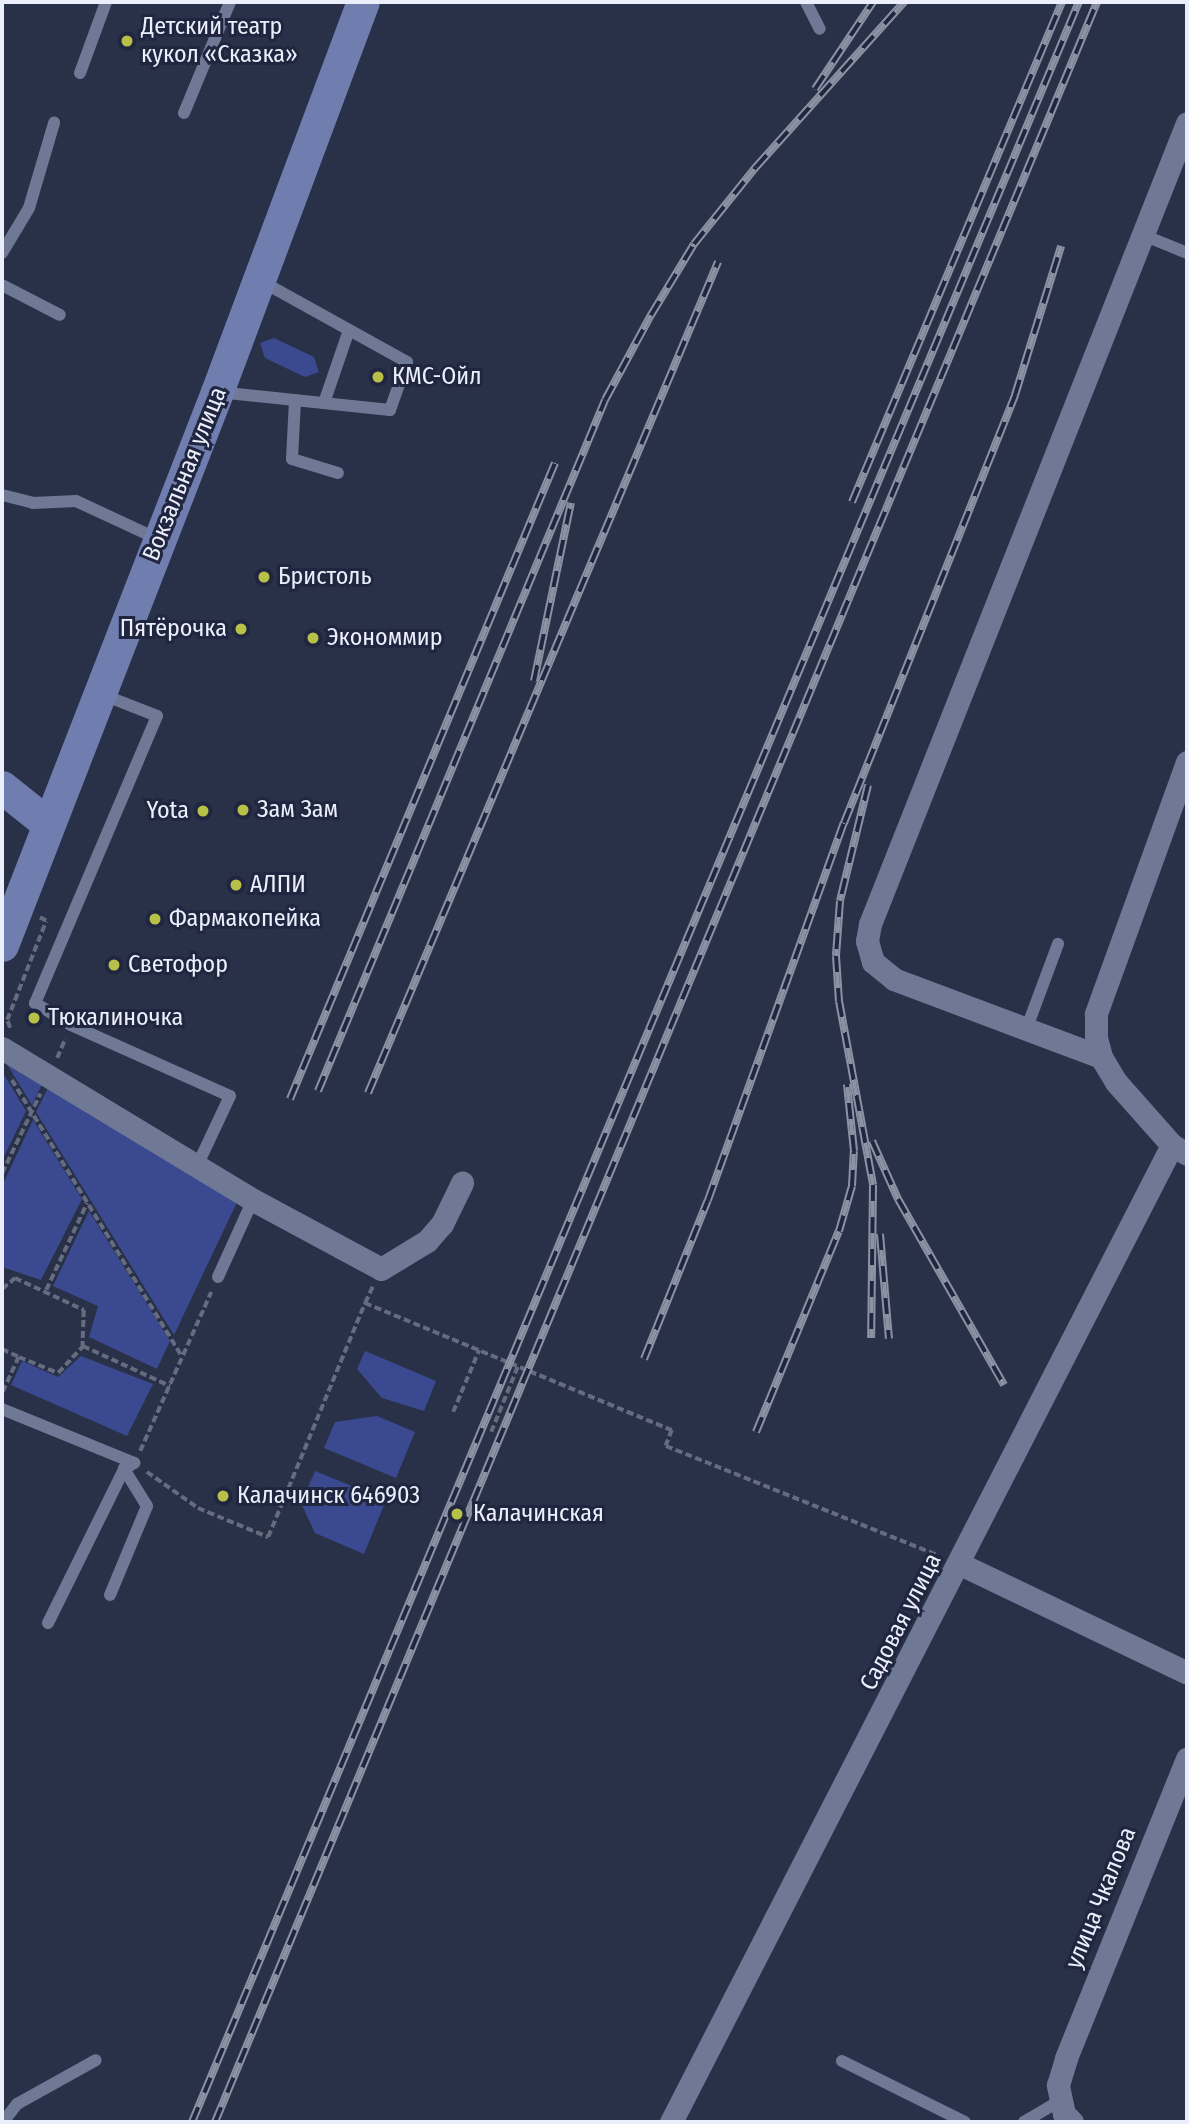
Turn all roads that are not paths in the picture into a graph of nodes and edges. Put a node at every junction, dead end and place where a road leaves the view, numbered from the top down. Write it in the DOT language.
graph roads {
  1 [pos="106,2"];
  2 [pos="230,2"];
  3 [pos="363,2"];
  4 [pos="806,2"];
  5 [pos="820,29"];
  6 [pos="80,73"];
  7 [pos="184,113"];
  8 [pos="1187,122"];
  9 [pos="54,123"];
  10 [pos="1143,235"];
  11 [pos="2,253"];
  12 [pos="1187,253"];
  13 [pos="260,280"];
  14 [pos="2,285"];
  15 [pos="60,315"];
  16 [pos="349,330"];
  17 [pos="217,392"];
  18 [pos="295,400"];
  19 [pos="324,403"];
  20 [pos="338,473"];
  21 [pos="2,495"];
  22 [pos="159,539"];
  23 [pos="98,692"];
  24 [pos="1187,761"];
  25 [pos="2,787"];
  26 [pos="47,824"];
  27 [pos="1058,944"];
  28 [pos="2,945"];
  29 [pos="1026,1030"];
  30 [pos="5,1057"];
  31 [pos="1101,1057"];
  32 [pos="1180,1149"];
  33 [pos="197,1167"];
  34 [pos="462,1183"];
  35 [pos="253,1200"];
  36 [pos="218,1278"];
  37 [pos="2,1409"];
  38 [pos="129,1466"];
  39 [pos="960,1564"];
  40 [pos="110,1595"];
  41 [pos="48,1623"];
  42 [pos="1187,1673"];
  43 [pos="1187,1759"];
  44 [pos="96,2060"];
  45 [pos="842,2061"];
  46 [pos="1061,2100"];
  47 [pos="2,2122"];
  48 [pos="671,2122"];
  49 [pos="965,2122"];
  50 [pos="1024,2122"];
  51 [pos="1072,2122"];
  1 -- 6 [label="lane"];
  2 -- 7 [label="lane"];
  3 -- 13 [label="main road, Вокзальная улица"];
  4 -- 5 [label="lane"];
  8 -- 10 [label="street"];
  9 -- 11 [label="lane"];
  10 -- 12 [label="lane"];
  10 -- 29 [label="street"];
  13 -- 16 [label="lane"];
  13 -- 17 [label="main road, Вокзальная улица"];
  14 -- 15 [label="lane"];
  16 -- 19 [label="lane"];
  16 -- 19 [label="lane"];
  17 -- 18 [label="lane"];
  17 -- 22 [label="main road, Вокзальная улица"];
  18 -- 19 [label="lane"];
  18 -- 20 [label="lane"];
  21 -- 22 [label="lane"];
  22 -- 23 [label="main road, Вокзальная улица"];
  23 -- 26 [label="main road, Вокзальная улица"];
  23 -- 33 [label="lane"];
  24 -- 31 [label="street"];
  25 -- 26 [label="main road"];
  26 -- 28 [label="main road, Вокзальная улица"];
  27 -- 29 [label="lane"];
  29 -- 31 [label="street"];
  30 -- 33 [label="street"];
  31 -- 32 [label="street"];
  32 -- 39 [label="street, Садовая улица"];
  33 -- 35 [label="street"];
  34 -- 35 [label="street"];
  35 -- 36 [label="lane"];
  37 -- 38 [label="lane"];
  38 -- 40 [label="lane"];
  38 -- 41 [label="lane"];
  39 -- 42 [label="street"];
  39 -- 48 [label="street, Садовая улица"];
  43 -- 46 [label="street, улица Чкалова"];
  44 -- 47 [label="lane"];
  45 -- 49 [label="lane"];
  46 -- 50 [label="lane"];
  46 -- 51 [label="street"];
}
